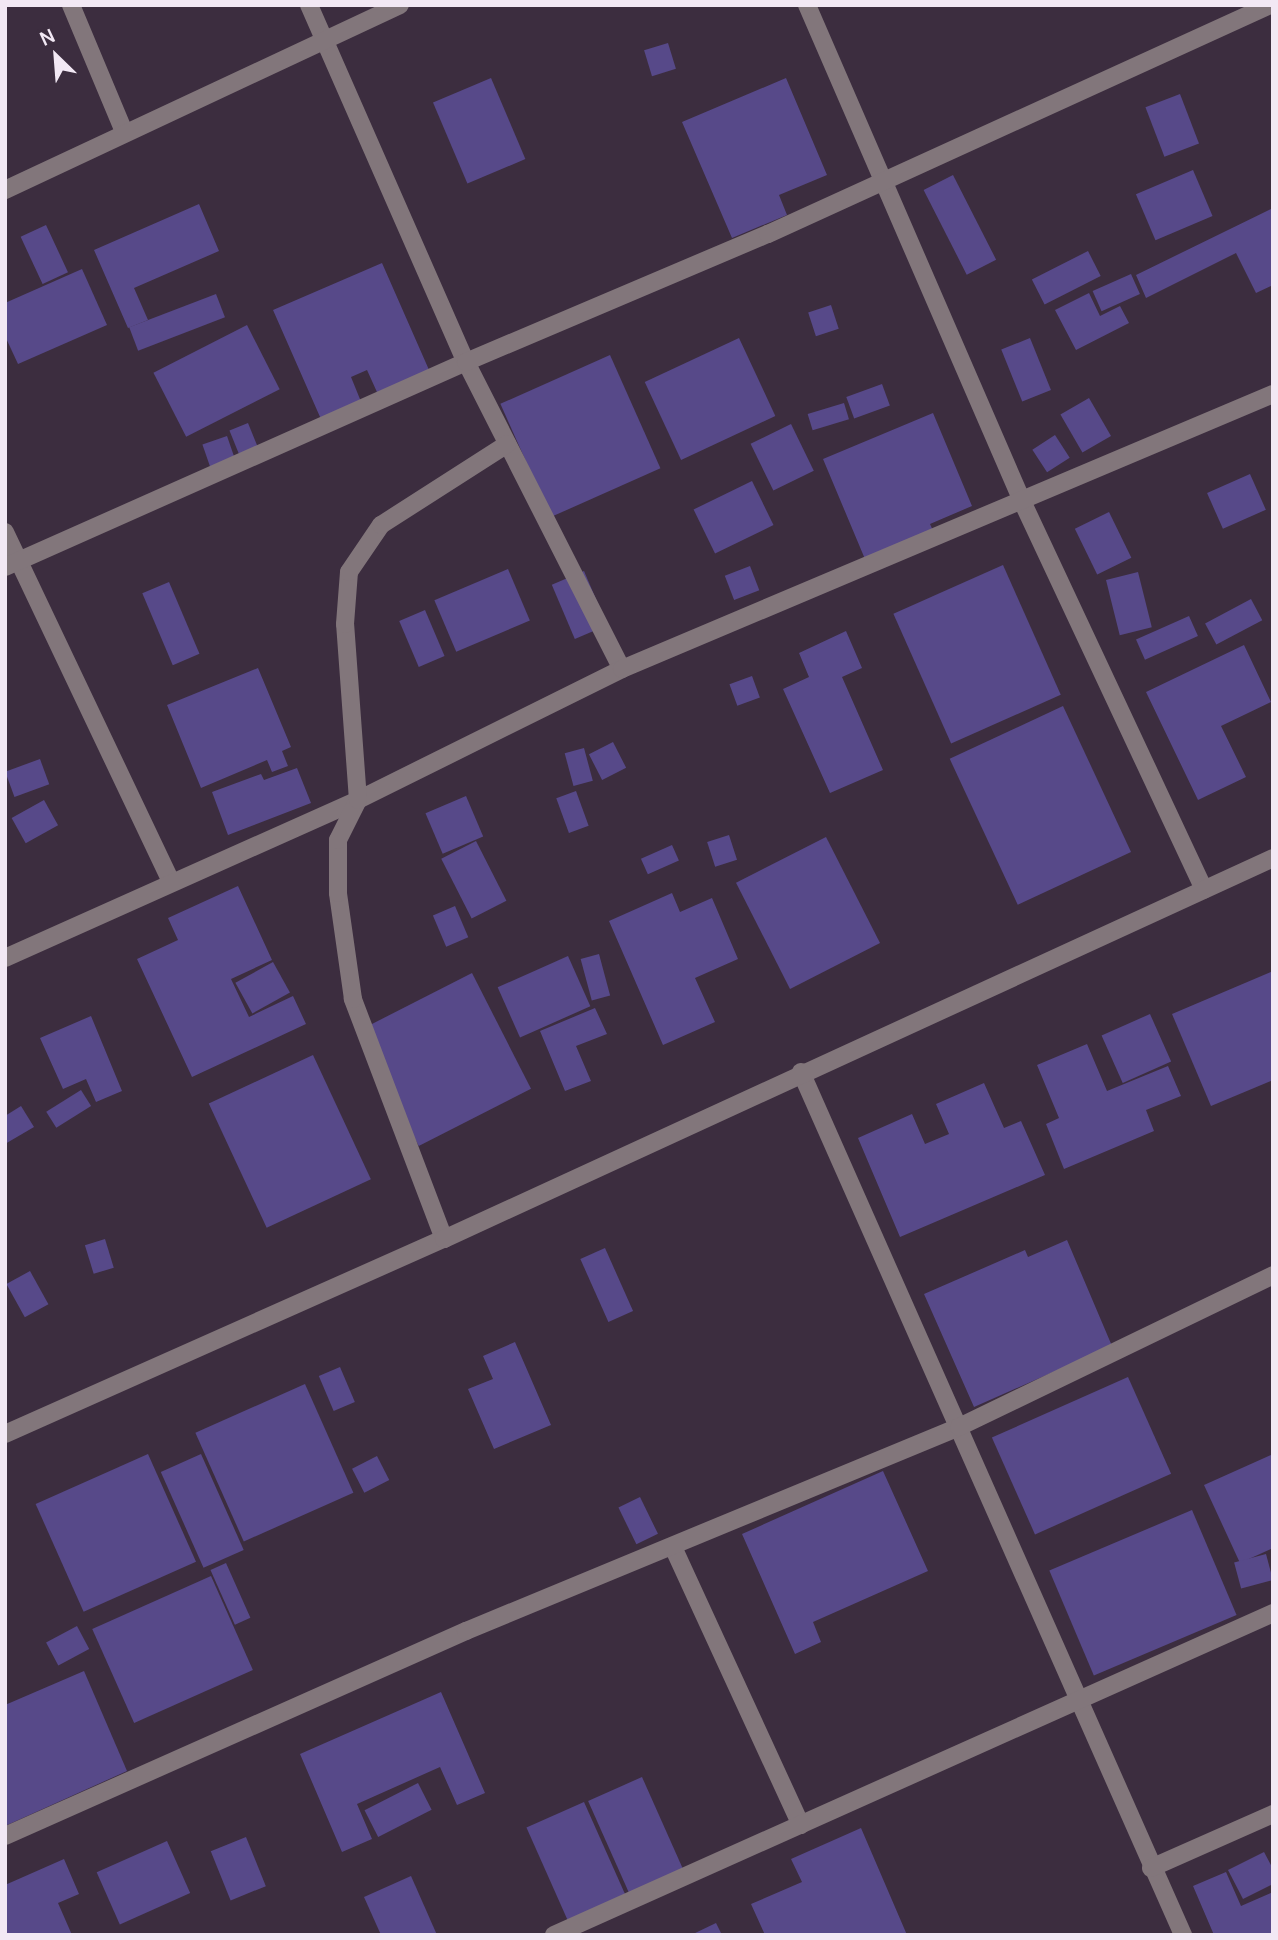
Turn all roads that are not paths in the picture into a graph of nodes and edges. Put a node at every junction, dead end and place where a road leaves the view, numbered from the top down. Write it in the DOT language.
graph roads {
  1 [pos="71,5"];
  2 [pos="309,5"];
  3 [pos="400,5"];
  4 [pos="807,5"];
  5 [pos="1270,5"];
  6 [pos="323,40"];
  7 [pos="124,132"];
  8 [pos="886,181"];
  9 [pos="5,190"];
  10 [pos="466,362"];
  11 [pos="1273,394"];
  12 [pos="507,444"];
  13 [pos="1022,501"];
  14 [pos="5,532"];
  15 [pos="12,564"];
  16 [pos="622,669"];
  17 [pos="358,800"];
  18 [pos="1273,858"];
  19 [pos="171,881"];
  20 [pos="1205,889"];
  21 [pos="5,958"];
  22 [pos="802,1072"];
  23 [pos="444,1239"];
  24 [pos="1273,1275"];
  25 [pos="959,1427"];
  26 [pos="5,1434"];
  27 [pos="673,1548"];
  28 [pos="1273,1613"];
  29 [pos="1082,1701"];
  30 [pos="1273,1814"];
  31 [pos="801,1825"];
  32 [pos="5,1836"];
  33 [pos="1152,1868"];
  34 [pos="554,1935"];
  35 [pos="1183,1935"];
  1 -- 7 [label="street"];
  2 -- 6 [label="street"];
  3 -- 6 [label="street"];
  4 -- 8 [label="street"];
  5 -- 8 [label="street"];
  6 -- 7 [label="street"];
  6 -- 10 [label="street"];
  7 -- 9 [label="street"];
  8 -- 10 [label="street"];
  8 -- 13 [label="street"];
  10 -- 12 [label="street"];
  10 -- 15 [label="street"];
  11 -- 13 [label="street"];
  12 -- 16 [label="street"];
  12 -- 17 [label="street"];
  13 -- 16 [label="street"];
  13 -- 20 [label="street"];
  14 -- 15 [label="street"];
  15 -- 19 [label="street"];
  16 -- 17 [label="street"];
  17 -- 19 [label="street"];
  17 -- 23 [label="street"];
  18 -- 20 [label="street"];
  19 -- 21 [label="street"];
  20 -- 22 [label="street"];
  22 -- 23 [label="street"];
  22 -- 25 [label="street"];
  23 -- 26 [label="street"];
  24 -- 25 [label="street"];
  25 -- 27 [label="street"];
  25 -- 29 [label="street"];
  27 -- 31 [label="street"];
  27 -- 32 [label="street"];
  28 -- 29 [label="street"];
  29 -- 31 [label="street"];
  29 -- 33 [label="street"];
  30 -- 33 [label="street"];
  31 -- 34 [label="street"];
  33 -- 35 [label="street"];
}
